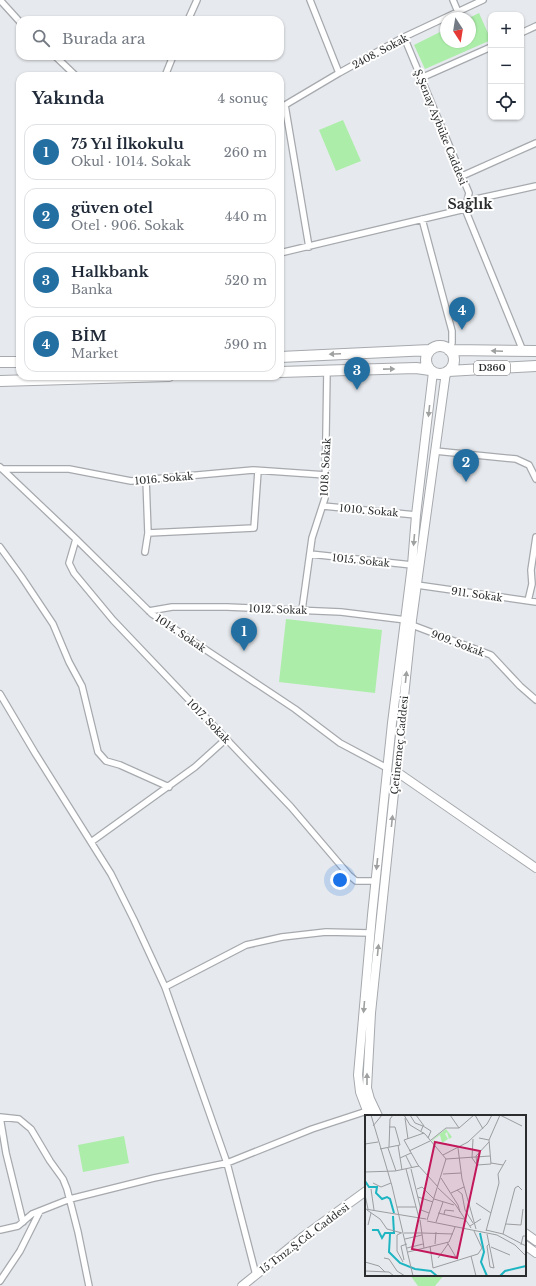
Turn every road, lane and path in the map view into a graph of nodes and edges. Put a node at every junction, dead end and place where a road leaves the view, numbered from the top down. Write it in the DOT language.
graph roads {
  1 [pos="0,0"];
  2 [pos="197,0"];
  3 [pos="310,0"];
  4 [pos="453,0"];
  5 [pos="483,0"];
  6 [pos="458,12"];
  7 [pos="190,16"];
  8 [pos="16,18"];
  9 [pos="440,20"];
  10 [pos="536,26"];
  11 [pos="524,32"];
  12 [pos="404,37"];
  13 [pos="489,48"];
  14 [pos="59,60"];
  15 [pos="171,60"];
  16 [pos="72,72"];
  17 [pos="167,72"];
  18 [pos="339,73"];
  19 [pos="421,78"];
  20 [pos="284,105"];
  21 [pos="284,111"];
  22 [pos="536,143"];
  23 [pos="462,176"];
  24 [pos="536,186"];
  25 [pos="467,201"];
  26 [pos="465,209"];
  27 [pos="422,220"];
  28 [pos="309,247"];
  29 [pos="284,252"];
  30 [pos="430,350"];
  31 [pos="449,350"];
  32 [pos="523,351"];
  33 [pos="536,351"];
  34 [pos="284,357"];
  35 [pos="0,362"];
  36 [pos="16,362"];
  37 [pos="536,366"];
  38 [pos="327,370"];
  39 [pos="432,371"];
  40 [pos="447,371"];
  41 [pos="284,372"];
  42 [pos="34,380"];
  43 [pos="0,381"];
  44 [pos="435,451"];
  45 [pos="1,468"];
  46 [pos="258,471"];
  47 [pos="326,475"];
  48 [pos="146,479"];
  49 [pos="536,479"];
  50 [pos="322,506"];
  51 [pos="416,515"];
  52 [pos="148,533"];
  53 [pos="536,537"];
  54 [pos="76,539"];
  55 [pos="0,547"];
  56 [pos="146,552"];
  57 [pos="310,554"];
  58 [pos="412,565"];
  59 [pos="417,585"];
  60 [pos="528,601"];
  61 [pos="536,602"];
  62 [pos="302,610"];
  63 [pos="149,611"];
  64 [pos="409,623"];
  65 [pos="0,694"];
  66 [pos="536,700"];
  67 [pos="226,739"];
  68 [pos="387,768"];
  69 [pos="397,772"];
  70 [pos="169,787"];
  71 [pos="91,842"];
  72 [pos="536,868"];
  73 [pos="375,880"];
  74 [pos="370,933"];
  75 [pos="165,987"];
  76 [pos="368,1114"];
  77 [pos="378,1115"];
  78 [pos="0,1117"];
  79 [pos="227,1163"];
  80 [pos="365,1192"];
  81 [pos="70,1199"];
  82 [pos="40,1211"];
  83 [pos="23,1222"];
  84 [pos="0,1230"];
  85 [pos="526,1234"];
  86 [pos="536,1241"];
  87 [pos="526,1246"];
  88 [pos="536,1253"];
  89 [pos="256,1275"];
  90 [pos="0,1281"];
  91 [pos="89,1286"];
  92 [pos="242,1286"];
  1 -- 8 [label="street"];
  2 -- 7 [label="street"];
  3 -- 18 [label="street"];
  4 -- 6 [label="street"];
  5 -- 6 [label="street, 2408. Sokak"];
  9 -- 12 [label="street, 2408. Sokak"];
  10 -- 11 [label="street"];
  12 -- 18 [label="street, 2408. Sokak"];
  12 -- 19 [label="street, Ş.Şenay Aybüke Caddesi"];
  13 -- 19 [label="street"];
  14 -- 16 [label="street"];
  15 -- 17 [label="street"];
  18 -- 20 [label="street, 2408. Sokak"];
  19 -- 23 [label="street, Ş.Şenay Aybüke Caddesi"];
  21 -- 28 [label="street"];
  22 -- 23 [label="street"];
  23 -- 25 [label="street, Ş.Şenay Aybüke Caddesi"];
  24 -- 25 [label="street"];
  25 -- 26 [label="street, Ş.Şenay Aybüke Caddesi"];
  26 -- 27 [label="street"];
  26 -- 32 [label="street"];
  27 -- 28 [label="street"];
  27 -- 31 [label="street"];
  28 -- 29 [label="street"];
  30 -- 31 [label="highway"];
  30 -- 34 [label="highway, one-way"];
  30 -- 39 [label="highway"];
  32 -- 31 [label="highway, D360, one-way"];
  31 -- 40 [label="highway"];
  32 -- 33 [label="highway, D360"];
  35 -- 36 [label="highway"];
  37 -- 40 [label="highway, D360"];
  38 -- 39 [label="highway, one-way"];
  38 -- 41 [label="highway"];
  38 -- 47 [label="street, 1018. Sokak"];
  39 -- 40 [label="highway"];
  39 -- 51 [label="main road, Çetinemeç Caddesi, one-way"];
  40 -- 44 [label="main road, Çetinemeç Caddesi"];
  42 -- 43 [label="highway"];
  44 -- 49 [label="street"];
  44 -- 59 [label="main road, Çetinemeç Caddesi"];
  45 -- 48 [label="street, 1016. Sokak"];
  45 -- 54 [label="street, 1014. Sokak"];
  46 -- 47 [label="street, 1016. Sokak"];
  46 -- 48 [label="street, 1016. Sokak"];
  46 -- 52 [label="street"];
  47 -- 50 [label="street, 1018. Sokak"];
  48 -- 52 [label="street"];
  50 -- 51 [label="street, 1010. Sokak"];
  50 -- 57 [label="street, 1018. Sokak"];
  51 -- 58 [label="main road, Çetinemeç Caddesi, one-way"];
  52 -- 56 [label="street"];
  53 -- 60 [label="street"];
  54 -- 63 [label="street, 1014. Sokak"];
  54 -- 67 [label="street, 1017. Sokak"];
  55 -- 70 [label="street"];
  57 -- 58 [label="street, 1015. Sokak"];
  57 -- 62 [label="street, 1018. Sokak"];
  58 -- 64 [label="main road, Çetinemeç Caddesi"];
  59 -- 60 [label="street, 911. Sokak"];
  59 -- 64 [label="main road, Çetinemeç Caddesi"];
  60 -- 61 [label="street, 911. Sokak"];
  62 -- 63 [label="street, 1012. Sokak"];
  62 -- 64 [label="street, 1012. Sokak"];
  63 -- 68 [label="street, 1014. Sokak"];
  64 -- 66 [label="street, 909. Sokak"];
  64 -- 68 [label="main road, Çetinemeç Caddesi"];
  69 -- 64 [label="main road, Çetinemeç Caddesi, one-way"];
  65 -- 71 [label="street"];
  67 -- 70 [label="street"];
  67 -- 73 [label="street, 1017. Sokak"];
  68 -- 73 [label="main road, Çetinemeç Caddesi, one-way"];
  69 -- 72 [label="main road"];
  77 -- 69 [label="main road, Çetinemeç Caddesi, one-way"];
  70 -- 71 [label="street"];
  71 -- 75 [label="street"];
  73 -- 74 [label="main road, Çetinemeç Caddesi"];
  74 -- 75 [label="street"];
  74 -- 76 [label="main road, Çetinemeç Caddesi, one-way"];
  75 -- 79 [label="street"];
  76 -- 79 [label="street"];
  78 -- 81 [label="street"];
  78 -- 83 [label="street"];
  79 -- 81 [label="street"];
  79 -- 89 [label="street"];
  80 -- 89 [label="main road, 15 Tmz.Ş.Cd. Caddesi"];
  81 -- 82 [label="street"];
  81 -- 91 [label="street"];
  82 -- 83 [label="street"];
  82 -- 90 [label="street"];
  83 -- 84 [label="street"];
  85 -- 86 [label="main road"];
  87 -- 88 [label="main road"];
  89 -- 92 [label="main road, 15 Tmz.Ş.Cd. Caddesi"];
}
